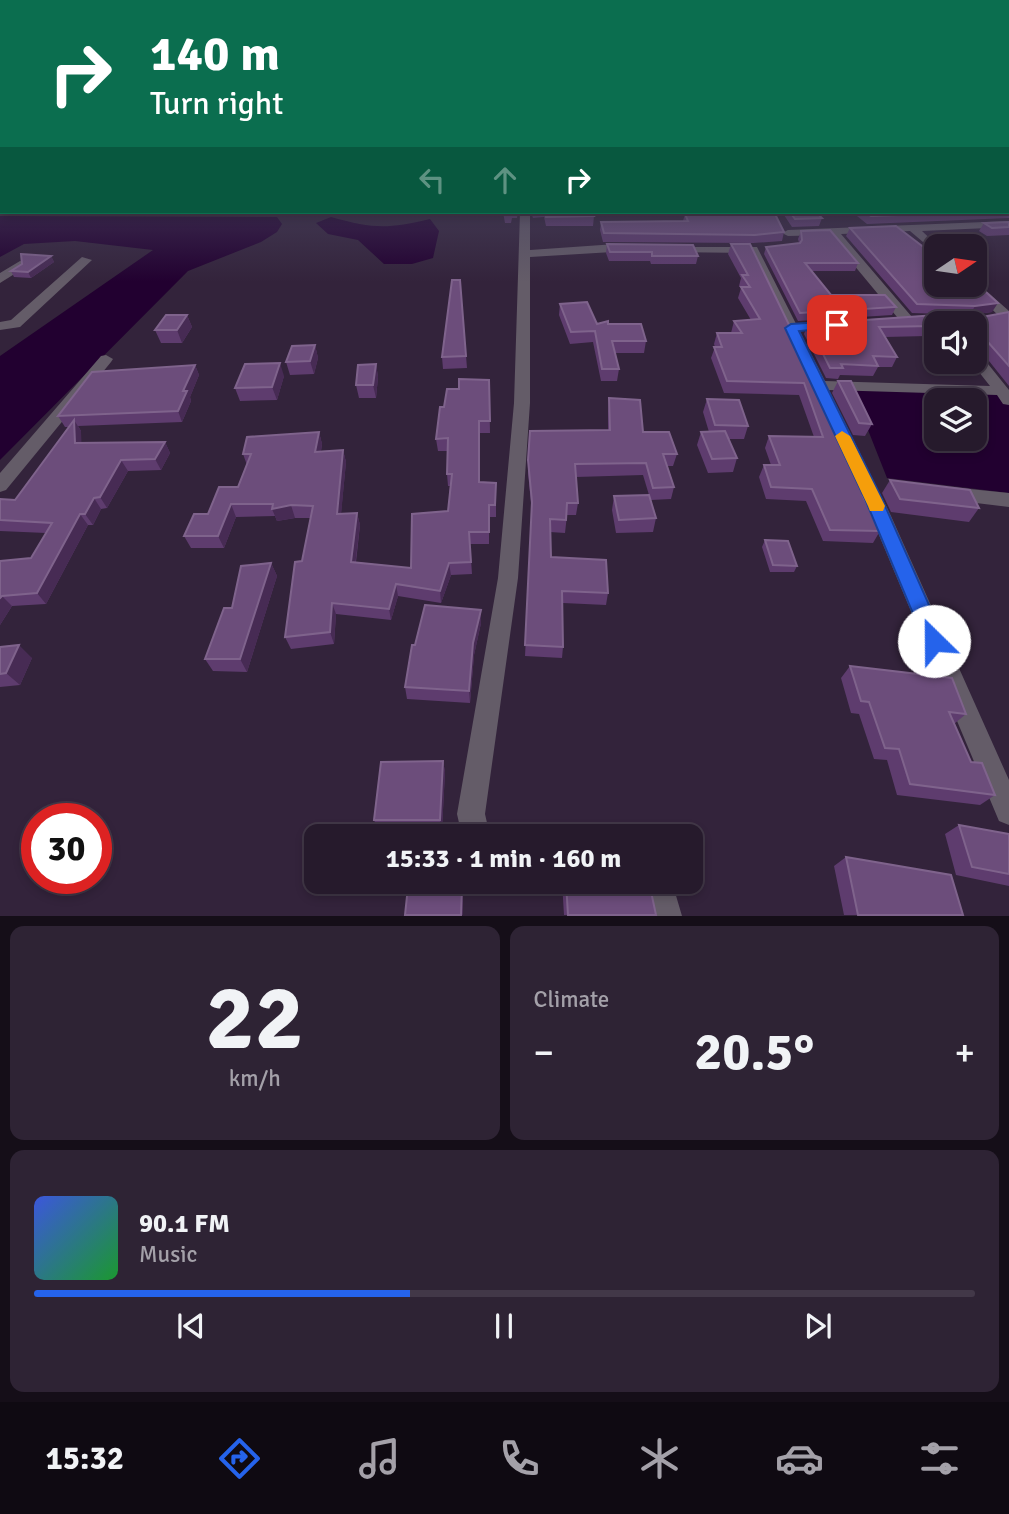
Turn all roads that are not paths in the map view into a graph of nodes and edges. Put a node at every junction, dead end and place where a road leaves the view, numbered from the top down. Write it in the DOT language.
graph roads {
  1 [pos="525,214"];
  2 [pos="914,214"];
  3 [pos="981,214"];
  4 [pos="1009,224"];
  5 [pos="996,225"];
  6 [pos="913,228"];
  7 [pos="932,228"];
  8 [pos="832,231"];
  9 [pos="1009,234"];
  10 [pos="924,239"];
  11 [pos="793,246"];
  12 [pos="525,254"];
  13 [pos="86,260"];
  14 [pos="20,265"];
  15 [pos="0,279"];
  16 [pos="987,297"];
  17 [pos="1008,316"];
  18 [pos="907,320"];
  19 [pos="987,320"];
  20 [pos="0,326"];
  21 [pos="106,359"];
  22 [pos="987,373"];
  23 [pos="818,385"];
  24 [pos="1005,395"];
  25 [pos="865,482"];
  26 [pos="0,485"];
  27 [pos="892,486"];
  28 [pos="932,491"];
  29 [pos="1009,500"];
  30 [pos="1009,811"];
  31 [pos="473,824"];
  32 [pos="661,894"];
  33 [pos="667,915"];
  1 -- 12 [label="street"];
  2 -- 7 [label="street"];
  3 -- 5 [label="street"];
  4 -- 5 [label="street"];
  5 -- 7 [label="street"];
  5 -- 9 [label="street"];
  6 -- 7 [label="street"];
  6 -- 8 [label="street"];
  6 -- 10 [label="street"];
  8 -- 11 [label="street"];
  8 -- 18 [label="street"];
  12 -- 23 [label="street"];
  12 -- 31 [label="street"];
  13 -- 20 [label="street"];
  14 -- 15 [label="street"];
  16 -- 17 [label="street"];
  17 -- 19 [label="street"];
  21 -- 26 [label="street"];
  22 -- 24 [label="street"];
  23 -- 24 [label="street"];
  23 -- 25 [label="street"];
  25 -- 27 [label="street"];
  25 -- 30 [label="street"];
  28 -- 29 [label="street"];
  32 -- 33 [label="street"];
}
